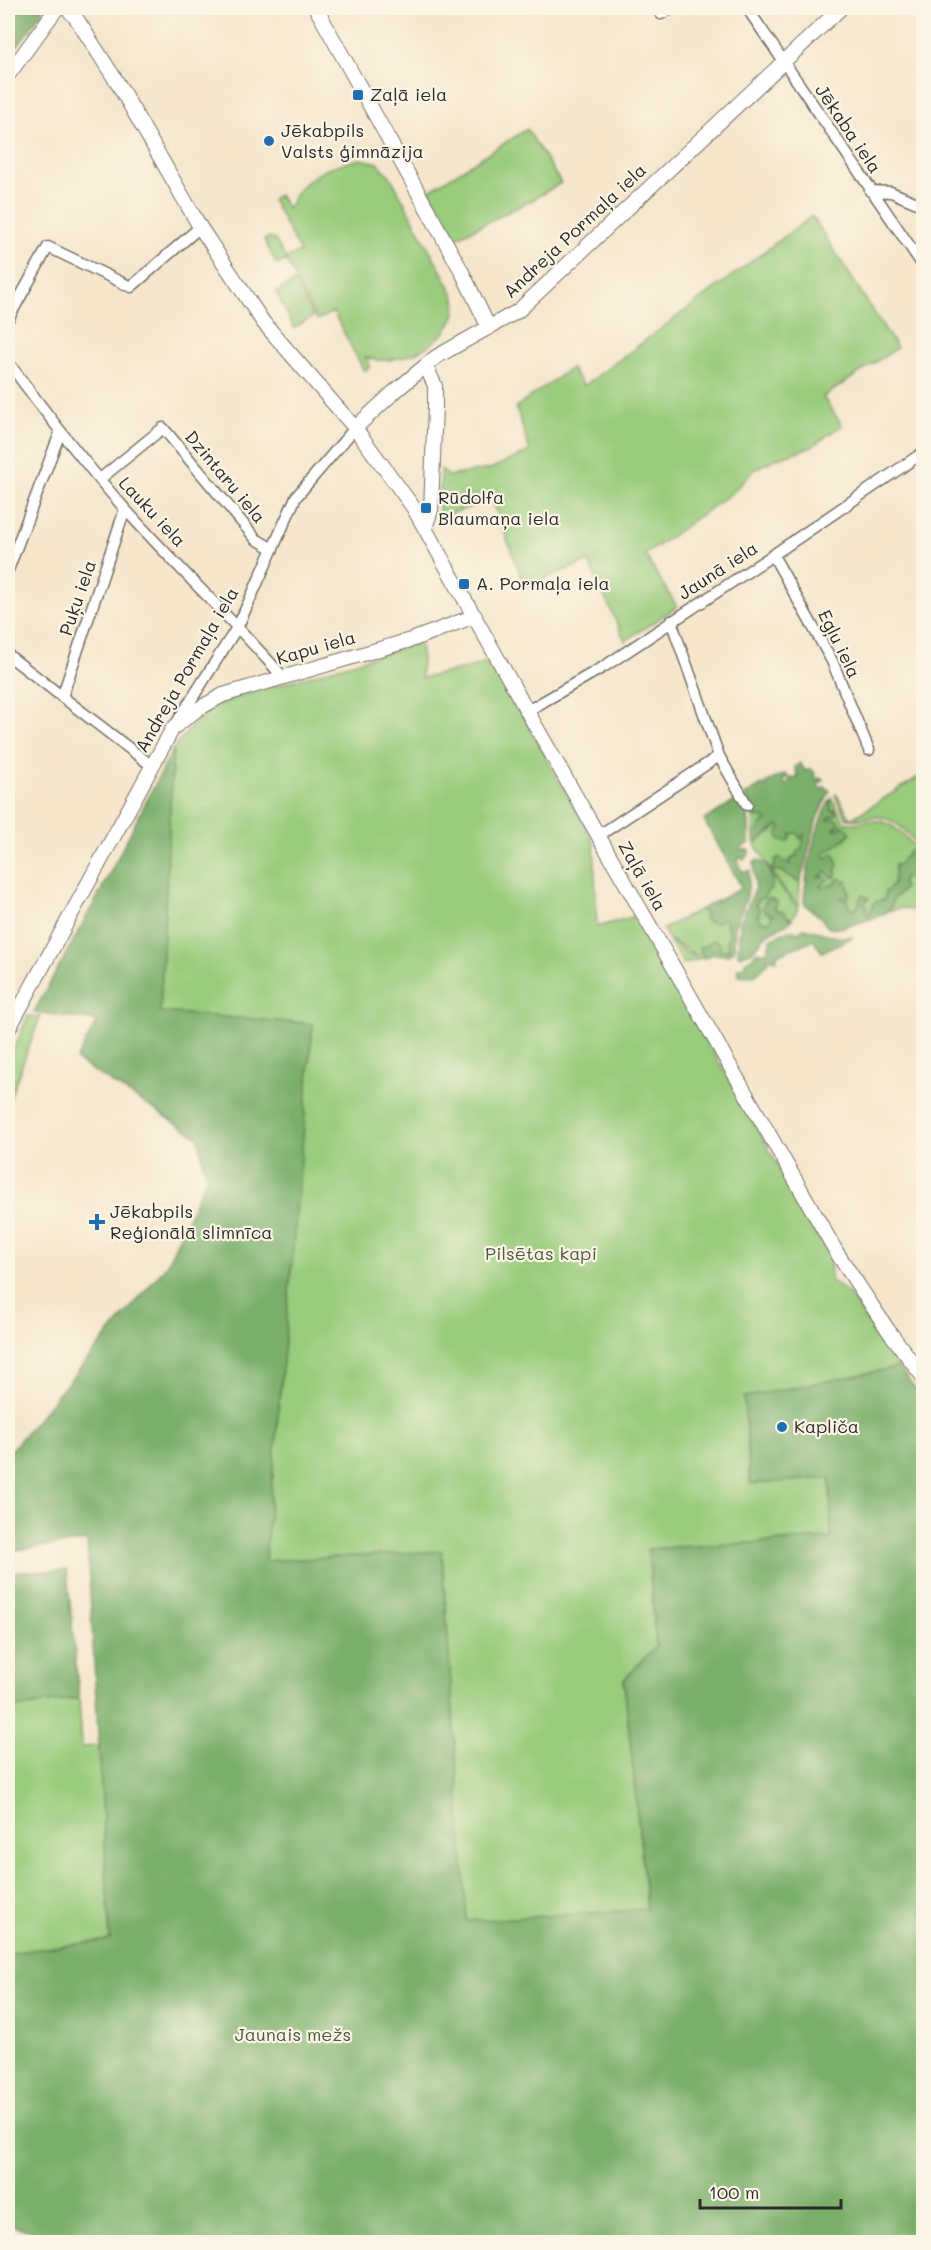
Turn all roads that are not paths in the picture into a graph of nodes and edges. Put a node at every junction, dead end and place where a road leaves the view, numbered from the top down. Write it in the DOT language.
graph roads {
  1 [pos="57,8"];
  2 [pos="67,8"];
  3 [pos="316,8"];
  4 [pos="657,8"];
  5 [pos="673,8"];
  6 [pos="747,8"];
  7 [pos="841,8"];
  8 [pos="784,62"];
  9 [pos="8,75"];
  10 [pos="870,191"];
  11 [pos="924,206"];
  12 [pos="200,227"];
  13 [pos="924,267"];
  14 [pos="8,319"];
  15 [pos="489,328"];
  16 [pos="8,362"];
  17 [pos="426,366"];
  18 [pos="355,428"];
  19 [pos="60,433"];
  20 [pos="923,453"];
  21 [pos="100,479"];
  22 [pos="125,509"];
  23 [pos="425,528"];
  24 [pos="273,549"];
  25 [pos="773,555"];
  26 [pos="8,570"];
  27 [pos="475,616"];
  28 [pos="671,621"];
  29 [pos="238,626"];
  30 [pos="8,655"];
  31 [pos="282,676"];
  32 [pos="62,697"];
  33 [pos="527,711"];
  34 [pos="173,728"];
  35 [pos="869,750"];
  36 [pos="719,756"];
  37 [pos="152,766"];
  38 [pos="747,806"];
  39 [pos="598,836"];
  40 [pos="9,1023"];
  41 [pos="924,1378"];
  1 -- 9 [label="street"];
  2 -- 12 [label="street"];
  3 -- 15 [label="street"];
  4 -- 5 [label="street"];
  6 -- 8 [label="street, Jēkaba iela"];
  7 -- 8 [label="street, Andreja Pormaļa iela"];
  8 -- 10 [label="street, Jēkaba iela"];
  8 -- 15 [label="street, Andreja Pormaļa iela"];
  10 -- 11 [label="street"];
  10 -- 13 [label="street, Jēkaba iela"];
  12 -- 14 [label="street"];
  12 -- 18 [label="street"];
  15 -- 17 [label="street, Andreja Pormaļa iela"];
  16 -- 19 [label="street, Lauku iela"];
  17 -- 18 [label="street, Andreja Pormaļa iela"];
  17 -- 23 [label="street"];
  18 -- 23 [label="street"];
  18 -- 24 [label="street, Andreja Pormaļa iela"];
  19 -- 21 [label="street, Lauku iela"];
  19 -- 26 [label="street"];
  20 -- 25 [label="street, Jaunā iela"];
  21 -- 22 [label="street, Lauku iela"];
  21 -- 24 [label="street, Dzintaru iela"];
  22 -- 29 [label="street, Lauku iela"];
  22 -- 32 [label="street, Puķu iela"];
  23 -- 27 [label="street, Zaļā iela"];
  24 -- 29 [label="street, Andreja Pormaļa iela"];
  25 -- 28 [label="street, Jaunā iela"];
  25 -- 35 [label="street, Egļu iela"];
  27 -- 31 [label="street, Kapu iela"];
  27 -- 33 [label="street, Zaļā iela"];
  28 -- 33 [label="street, Jaunā iela"];
  28 -- 36 [label="street"];
  29 -- 31 [label="street, Lauku iela"];
  29 -- 34 [label="street, Andreja Pormaļa iela"];
  30 -- 32 [label="street"];
  31 -- 34 [label="street, Kapu iela"];
  32 -- 37 [label="street"];
  33 -- 39 [label="street, Zaļā iela"];
  34 -- 37 [label="street, Andreja Pormaļa iela"];
  36 -- 38 [label="street"];
  36 -- 39 [label="street"];
  37 -- 40 [label="street, Andreja Pormaļa iela"];
  39 -- 41 [label="street, Zaļā iela"];
}
